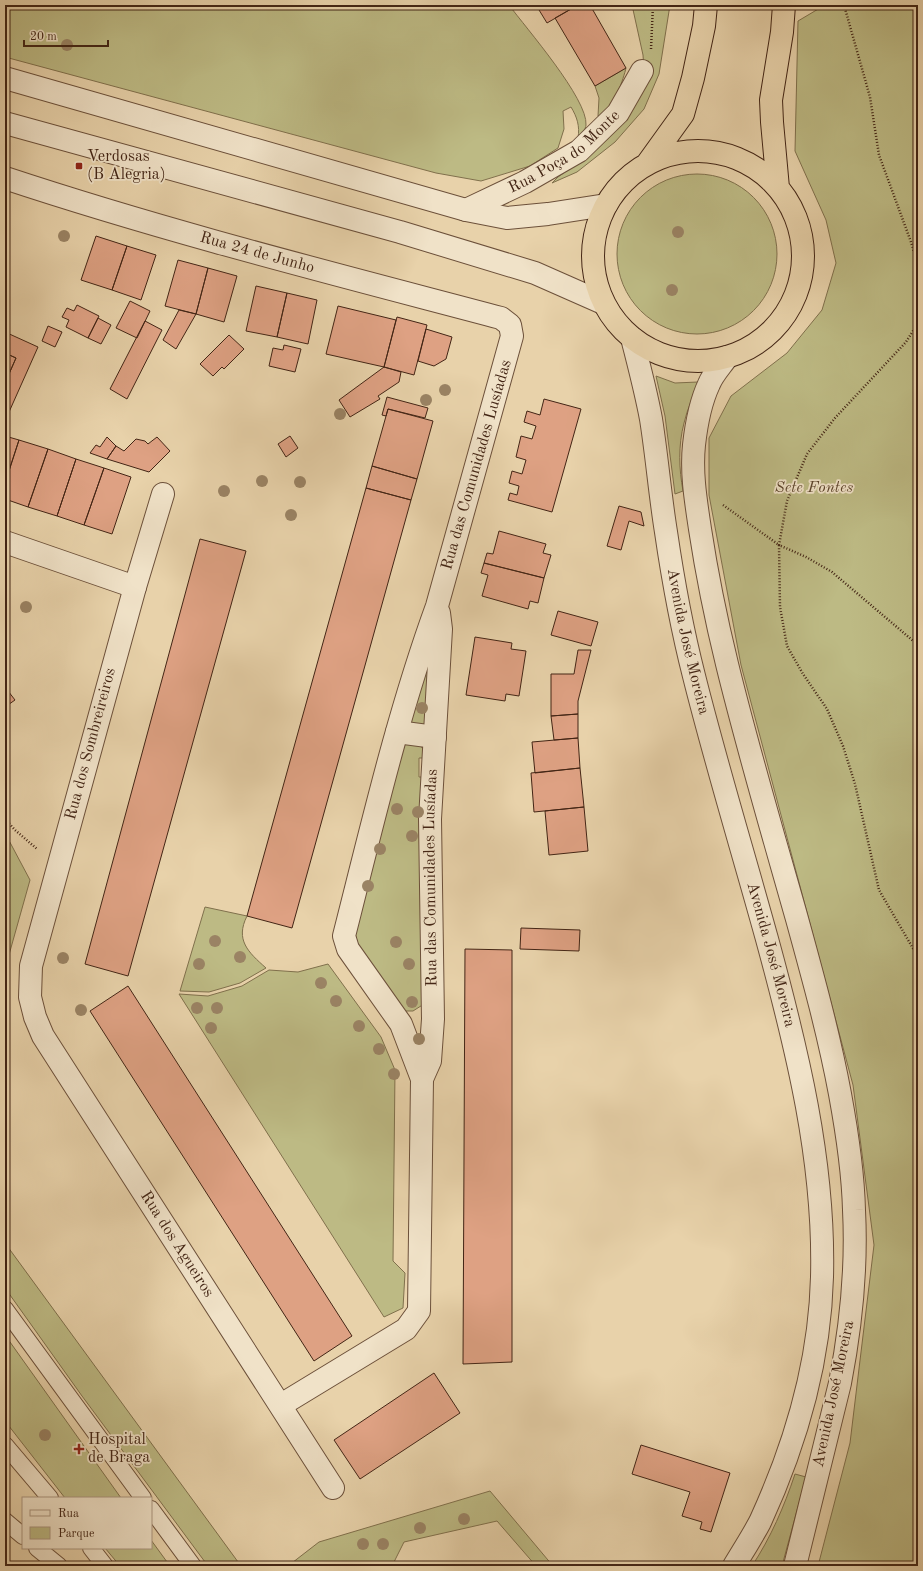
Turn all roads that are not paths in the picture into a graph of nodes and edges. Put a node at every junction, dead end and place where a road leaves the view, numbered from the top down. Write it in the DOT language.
graph roads {
  1 [pos="706,5"];
  2 [pos="784,5"];
  3 [pos="642,71"];
  4 [pos="5,78"];
  5 [pos="5,123"];
  6 [pos="647,164"];
  7 [pos="5,178"];
  8 [pos="778,188"];
  9 [pos="606,205"];
  10 [pos="466,210"];
  11 [pos="603,303"];
  12 [pos="510,325"];
  13 [pos="632,338"];
  14 [pos="726,357"];
  15 [pos="164,494"];
  16 [pos="5,542"];
  17 [pos="135,587"];
  18 [pos="437,606"];
  19 [pos="397,732"];
  20 [pos="435,737"];
  21 [pos="30,997"];
  22 [pos="433,1019"];
  23 [pos="401,1024"];
  24 [pos="422,1079"];
  25 [pos="5,1309"];
  26 [pos="281,1405"];
  27 [pos="5,1445"];
  28 [pos="333,1488"];
  29 [pos="49,1497"];
  30 [pos="142,1497"];
  31 [pos="152,1510"];
  32 [pos="5,1521"];
  33 [pos="22,1535"];
  34 [pos="38,1549"];
  35 [pos="92,1549"];
  36 [pos="59,1566"];
  37 [pos="105,1566"];
  38 [pos="193,1566"];
  39 [pos="734,1566"];
  40 [pos="795,1566"];
  1 -- 6 [label="highway"];
  2 -- 8 [label="highway"];
  3 -- 10 [label="street, Rua Poça do Monte"];
  4 -- 10 [label="street"];
  5 -- 11 [label="street"];
  6 -- 8 [label="highway"];
  6 -- 9 [label="highway"];
  7 -- 12 [label="street, Rua 24 de Junho"];
  8 -- 14 [label="highway"];
  9 -- 10 [label="street"];
  9 -- 11 [label="highway"];
  11 -- 13 [label="highway"];
  12 -- 18 [label="street, Rua das Comunidades Lusíadas"];
  13 -- 14 [label="highway"];
  13 -- 39 [label="street, Avenida José Moreira"];
  14 -- 40 [label="street, Avenida José Moreira"];
  15 -- 17 [label="street, Rua dos Sombreireiros"];
  16 -- 17 [label="street"];
  17 -- 21 [label="street, Rua dos Sombreireiros"];
  18 -- 19 [label="street, Rua das Comunidades Lusíadas"];
  18 -- 20 [label="street, Rua das Comunidades Lusíadas"];
  19 -- 20 [label="street"];
  19 -- 23 [label="street, Rua das Comunidades Lusíadas"];
  20 -- 22 [label="street, Rua das Comunidades Lusíadas"];
  21 -- 26 [label="street, Rua dos Agueiros"];
  22 -- 23 [label="street"];
  22 -- 24 [label="street, Rua das Comunidades Lusíadas"];
  23 -- 24 [label="street, Rua das Comunidades Lusíadas"];
  24 -- 26 [label="street, Rua das Comunidades Lusíadas"];
  25 -- 30 [label="lane"];
  26 -- 28 [label="street, Rua dos Agueiros"];
  27 -- 29 [label="lane"];
  31 -- 38 [label="lane"];
  32 -- 33 [label="lane"];
  34 -- 36 [label="lane"];
  35 -- 37 [label="lane"];
}
